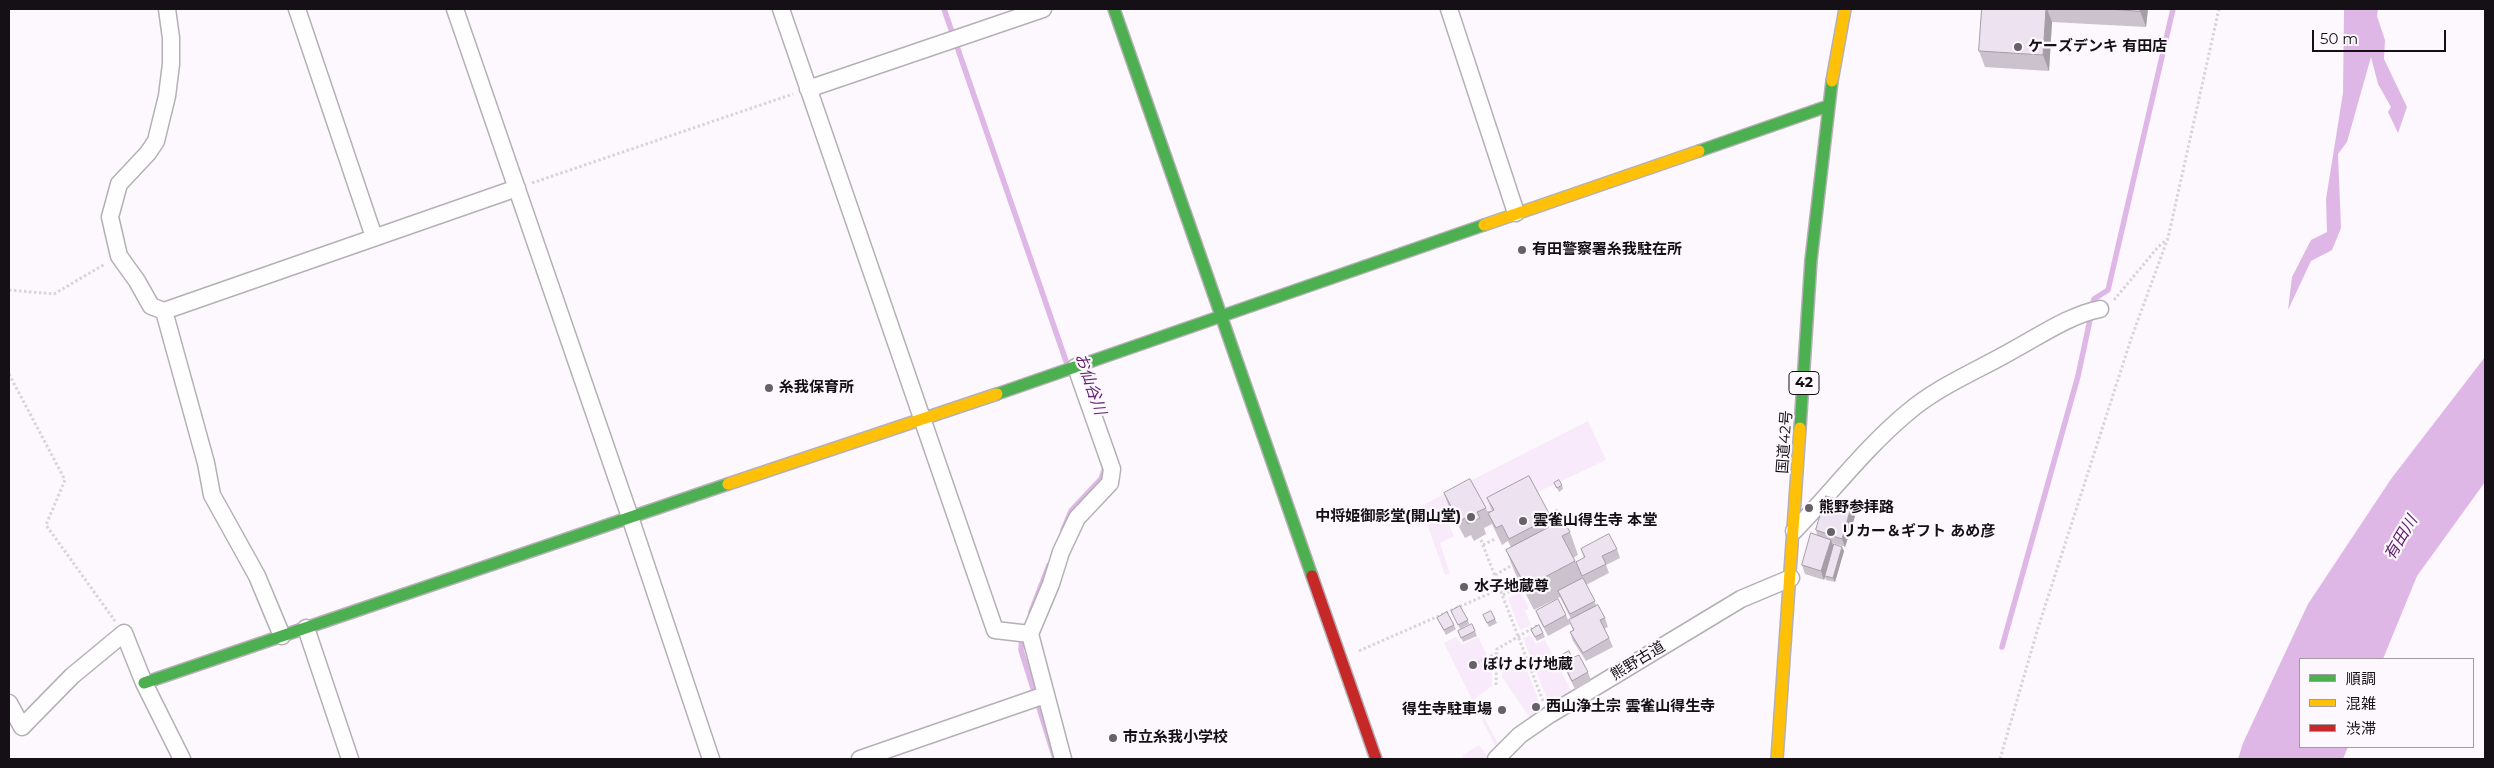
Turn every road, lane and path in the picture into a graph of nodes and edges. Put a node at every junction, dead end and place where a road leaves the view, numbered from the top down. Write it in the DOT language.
graph roads {
  1 [pos="167,9"];
  2 [pos="297,9"];
  3 [pos="455,9"];
  4 [pos="781,9"];
  5 [pos="1043,9"];
  6 [pos="1114,9"];
  7 [pos="1449,9"];
  8 [pos="1844,9"];
  9 [pos="2219,9"];
  10 [pos="808,89"];
  11 [pos="1828,106"];
  12 [pos="517,188"];
  13 [pos="1516,214"];
  14 [pos="374,237"];
  15 [pos="2168,238"];
  16 [pos="118,256"];
  17 [pos="9,290"];
  18 [pos="2100,309"];
  19 [pos="164,311"];
  20 [pos="1221,316"];
  21 [pos="1076,367"];
  22 [pos="9,374"];
  23 [pos="923,420"];
  24 [pos="630,517"];
  25 [pos="1794,531"];
  26 [pos="1495,539"];
  27 [pos="1481,540"];
  28 [pos="1483,545"];
  29 [pos="1516,563"];
  30 [pos="1495,575"];
  31 [pos="1791,578"];
  32 [pos="1519,587"];
  33 [pos="1500,589"];
  34 [pos="1502,595"];
  35 [pos="1538,626"];
  36 [pos="306,628"];
  37 [pos="124,633"];
  38 [pos="1030,634"];
  39 [pos="282,636"];
  40 [pos="1519,636"];
  41 [pos="1497,653"];
  42 [pos="1340,659"];
  43 [pos="1477,663"];
  44 [pos="144,683"];
  45 [pos="1496,684"];
  46 [pos="1045,695"];
  47 [pos="9,702"];
  48 [pos="1546,708"];
  49 [pos="182,759"];
  50 [pos="350,759"];
  51 [pos="711,759"];
  52 [pos="860,759"];
  53 [pos="1063,759"];
  54 [pos="1376,759"];
  55 [pos="1496,759"];
  56 [pos="1777,759"];
  57 [pos="2000,759"];
  1 -- 16 [label="street"];
  2 -- 14 [label="street"];
  3 -- 12 [label="street"];
  4 -- 10 [label="street"];
  5 -- 10 [label="street"];
  6 -- 20 [label="main road"];
  7 -- 13 [label="street"];
  8 -- 11 [label="main road, 国道42号 / 42"];
  9 -- 15 [label="path"];
  10 -- 12 [label="path"];
  10 -- 23 [label="street"];
  11 -- 13 [label="main road"];
  11 -- 25 [label="main road, 国道42号 / 42"];
  12 -- 14 [label="street"];
  12 -- 24 [label="street"];
  13 -- 20 [label="main road"];
  14 -- 19 [label="street"];
  15 -- 18 [label="path"];
  15 -- 57 [label="path"];
  16 -- 17 [label="path"];
  16 -- 19 [label="street"];
  18 -- 25 [label="street"];
  19 -- 39 [label="street"];
  20 -- 21 [label="main road"];
  20 -- 42 [label="main road"];
  21 -- 23 [label="main road"];
  21 -- 38 [label="street"];
  22 -- 37 [label="path"];
  23 -- 24 [label="main road"];
  23 -- 38 [label="street"];
  24 -- 36 [label="main road"];
  24 -- 51 [label="street"];
  25 -- 31 [label="main road, 国道42号 / 42"];
  26 -- 28 [label="path"];
  27 -- 28 [label="path"];
  28 -- 30 [label="path"];
  29 -- 30 [label="path"];
  30 -- 33 [label="path"];
  31 -- 55 [label="street, 熊野古道"];
  31 -- 56 [label="main road, 国道42号 / 42"];
  32 -- 34 [label="path"];
  33 -- 34 [label="path"];
  33 -- 42 [label="path"];
  34 -- 40 [label="path"];
  35 -- 40 [label="path"];
  36 -- 39 [label="main road"];
  36 -- 50 [label="street"];
  37 -- 44 [label="street"];
  37 -- 47 [label="street"];
  38 -- 46 [label="street"];
  39 -- 44 [label="main road"];
  40 -- 41 [label="path"];
  40 -- 48 [label="path"];
  41 -- 43 [label="path"];
  41 -- 45 [label="path"];
  42 -- 54 [label="main road"];
  44 -- 49 [label="street"];
  46 -- 52 [label="street"];
  46 -- 53 [label="street"];
}
